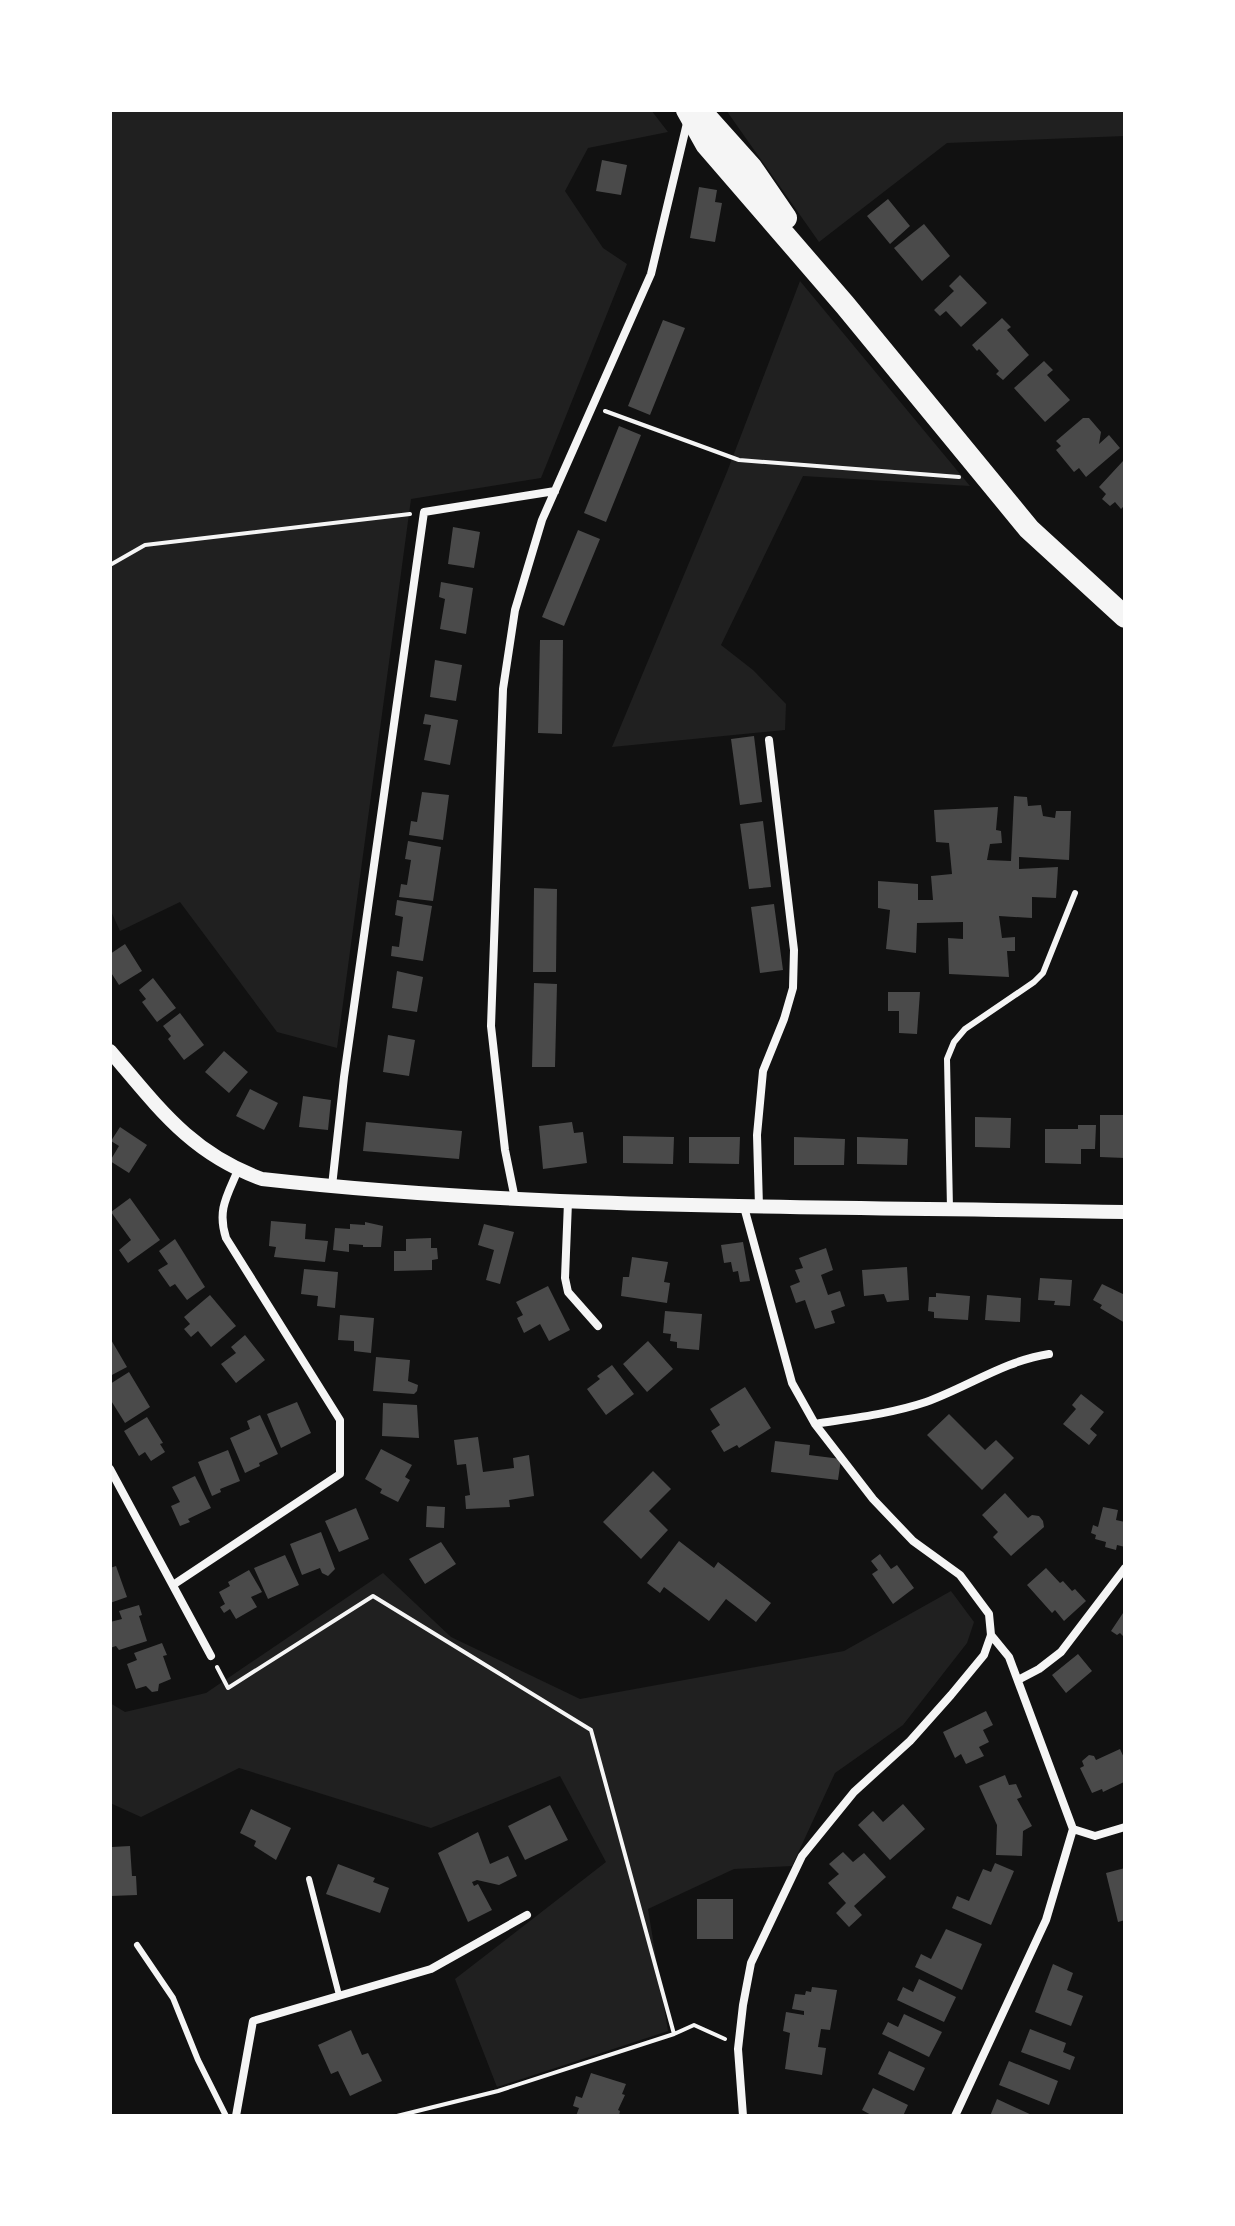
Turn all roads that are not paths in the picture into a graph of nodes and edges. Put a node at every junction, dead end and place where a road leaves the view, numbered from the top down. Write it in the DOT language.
graph roads {
  1 [pos="691,111"];
  2 [pos="555,491"];
  3 [pos="1125,617"];
  4 [pos="769,740"];
  5 [pos="1075,893"];
  6 [pos="110,1051"];
  7 [pos="238,1170"];
  8 [pos="331,1187"];
  9 [pos="515,1200"];
  10 [pos="568,1202"];
  11 [pos="744,1207"];
  12 [pos="759,1208"];
  13 [pos="950,1209"];
  14 [pos="1125,1212"];
  15 [pos="598,1326"];
  16 [pos="1049,1354"];
  17 [pos="815,1424"];
  18 [pos="110,1469"];
  19 [pos="1125,1568"];
  20 [pos="173,1585"];
  21 [pos="991,1635"];
  22 [pos="211,1656"];
  23 [pos="1018,1680"];
  24 [pos="1125,1827"];
  25 [pos="1073,1829"];
  26 [pos="309,1879"];
  27 [pos="527,1915"];
  28 [pos="137,1945"];
  29 [pos="339,1995"];
  30 [pos="226,2116"];
  31 [pos="236,2116"];
  32 [pos="743,2116"];
  33 [pos="955,2116"];
  1 -- 2 [label="street"];
  1 -- 3 [label="highway"];
  2 -- 8 [label="street"];
  2 -- 9 [label="street"];
  4 -- 12 [label="street"];
  5 -- 13 [label="lane"];
  6 -- 7 [label="street"];
  7 -- 8 [label="street"];
  7 -- 20 [label="street"];
  8 -- 9 [label="street"];
  9 -- 10 [label="street"];
  10 -- 11 [label="street"];
  10 -- 15 [label="street"];
  11 -- 12 [label="street"];
  11 -- 17 [label="street"];
  12 -- 13 [label="street"];
  13 -- 14 [label="street"];
  16 -- 17 [label="street"];
  17 -- 21 [label="street"];
  18 -- 20 [label="street"];
  19 -- 23 [label="street"];
  20 -- 22 [label="street"];
  21 -- 23 [label="street"];
  21 -- 32 [label="street"];
  23 -- 25 [label="street"];
  24 -- 25 [label="street"];
  25 -- 33 [label="street"];
  26 -- 29 [label="lane"];
  27 -- 29 [label="street"];
  28 -- 30 [label="lane"];
  29 -- 31 [label="street"];
}
